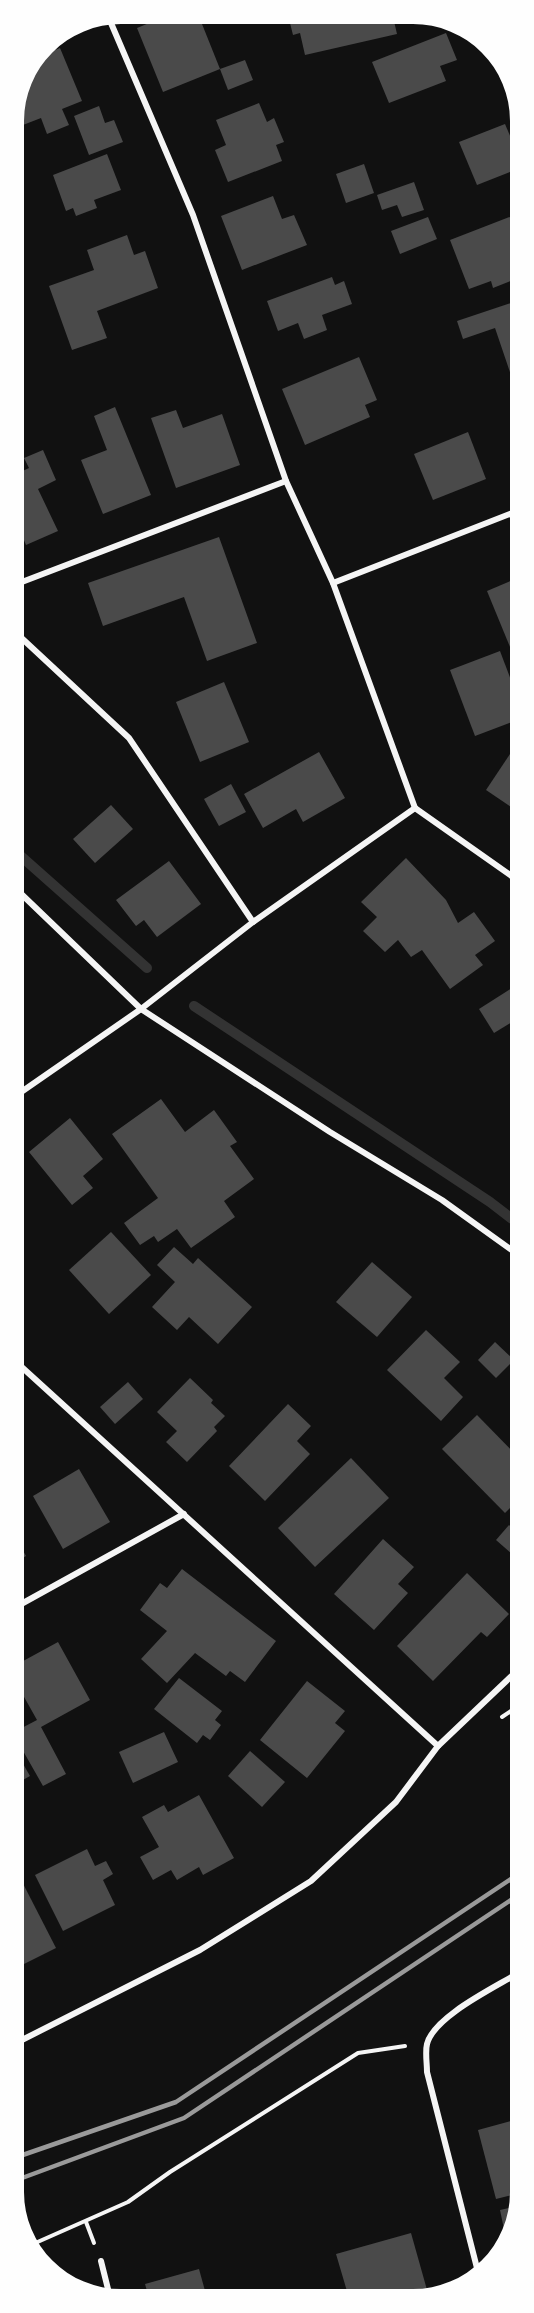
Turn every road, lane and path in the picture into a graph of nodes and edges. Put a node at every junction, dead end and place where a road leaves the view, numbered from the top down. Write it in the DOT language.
graph roads {
  1 [pos="112,25"];
  2 [pos="286,481"];
  3 [pos="510,514"];
  4 [pos="24,581"];
  5 [pos="333,584"];
  6 [pos="24,640"];
  7 [pos="415,808"];
  8 [pos="510,875"];
  9 [pos="24,897"];
  10 [pos="253,922"];
  11 [pos="141,1009"];
  12 [pos="24,1090"];
  13 [pos="510,1249"];
  14 [pos="24,1369"];
  15 [pos="184,1514"];
  16 [pos="24,1602"];
  17 [pos="510,1678"];
  18 [pos="438,1746"];
  19 [pos="510,1978"];
  20 [pos="24,2039"];
  21 [pos="427,2044"];
  22 [pos="38,2242"];
  23 [pos="101,2261"];
  24 [pos="476,2266"];
  25 [pos="108,2288"];
  1 -- 2 [label="street"];
  2 -- 4 [label="street"];
  2 -- 5 [label="street"];
  3 -- 5 [label="street"];
  5 -- 7 [label="street"];
  6 -- 10 [label="street"];
  7 -- 8 [label="street"];
  7 -- 10 [label="street"];
  9 -- 11 [label="street"];
  10 -- 11 [label="street"];
  11 -- 12 [label="street"];
  11 -- 13 [label="street"];
  14 -- 15 [label="street"];
  15 -- 16 [label="street"];
  15 -- 18 [label="street"];
  17 -- 18 [label="street"];
  18 -- 20 [label="street"];
  19 -- 21 [label="street"];
  21 -- 22 [label="path"];
  21 -- 24 [label="street"];
  23 -- 25 [label="street"];
}
